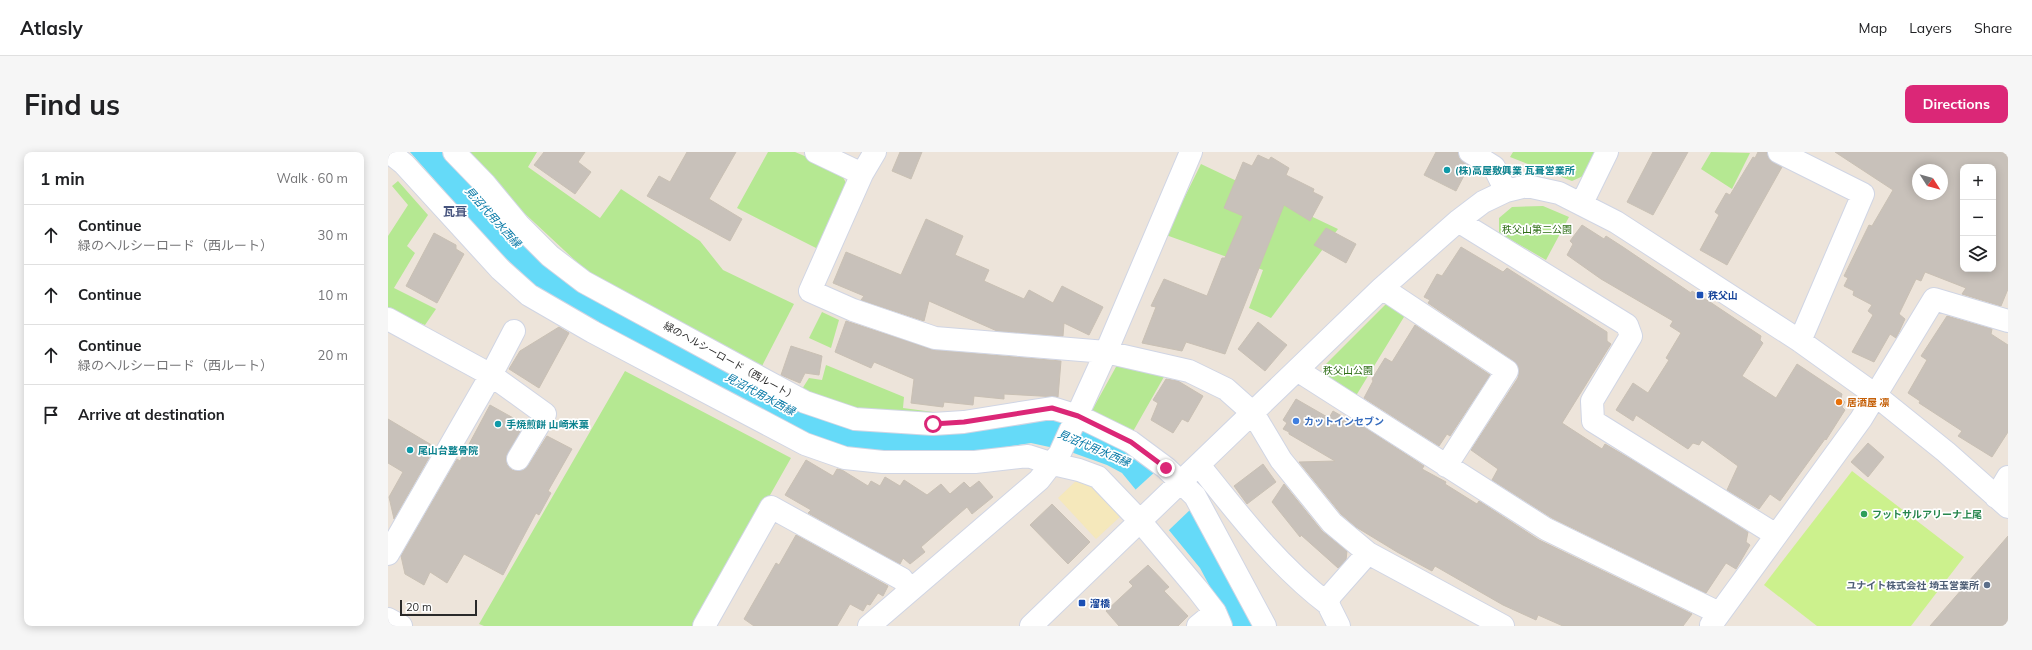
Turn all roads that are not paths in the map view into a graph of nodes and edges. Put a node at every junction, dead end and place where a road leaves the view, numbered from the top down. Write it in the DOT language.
graph roads {
  1 [pos="390,152"];
  2 [pos="454,152"];
  3 [pos="816,152"];
  4 [pos="875,152"];
  5 [pos="1191,152"];
  6 [pos="1470,152"];
  7 [pos="1607,152"];
  8 [pos="1779,152"];
  9 [pos="862,174"];
  10 [pos="1506,191"];
  11 [pos="1582,203"];
  12 [pos="1458,221"];
  13 [pos="1382,288"];
  14 [pos="388,319"];
  15 [pos="2008,322"];
  16 [pos="514,331"];
  17 [pos="1800,341"];
  18 [pos="1106,352"];
  19 [pos="1297,370"];
  20 [pos="491,376"];
  21 [pos="1874,394"];
  22 [pos="1252,413"];
  23 [pos="1076,415"];
  24 [pos="518,459"];
  25 [pos="1057,459"];
  26 [pos="1199,465"];
  27 [pos="1446,466"];
  28 [pos="2008,477"];
  29 [pos="1180,483"];
  30 [pos="2002,502"];
  31 [pos="1144,517"];
  32 [pos="1776,535"];
  33 [pos="1368,553"];
  34 [pos="388,554"];
  35 [pos="910,589"];
  36 [pos="1328,604"];
  37 [pos="388,619"];
  38 [pos="1218,619"];
  39 [pos="1715,620"];
  40 [pos="401,626"];
  41 [pos="704,626"];
  42 [pos="869,626"];
  43 [pos="1031,626"];
  44 [pos="1198,626"];
  45 [pos="1265,626"];
  46 [pos="1339,626"];
  47 [pos="1503,626"];
  1 -- 25 [label="street"];
  2 -- 23 [label="street, 緑のヘルシーロード（西ルート）"];
  3 -- 9 [label="street"];
  4 -- 9 [label="street"];
  5 -- 18 [label="street"];
  6 -- 10 [label="street"];
  7 -- 11 [label="street"];
  8 -- 17 [label="street"];
  9 -- 18 [label="street"];
  10 -- 11 [label="street"];
  10 -- 12 [label="street"];
  11 -- 17 [label="street"];
  12 -- 13 [label="street"];
  12 -- 32 [label="street"];
  13 -- 19 [label="street"];
  13 -- 27 [label="street"];
  14 -- 20 [label="street"];
  15 -- 21 [label="street"];
  16 -- 20 [label="street"];
  17 -- 21 [label="street"];
  18 -- 22 [label="street"];
  18 -- 23 [label="street"];
  19 -- 22 [label="street"];
  19 -- 27 [label="street"];
  20 -- 24 [label="street"];
  20 -- 34 [label="street"];
  21 -- 30 [label="street"];
  21 -- 32 [label="street"];
  22 -- 26 [label="street"];
  22 -- 33 [label="street"];
  23 -- 25 [label="street"];
  23 -- 29 [label="street, 緑のヘルシーロード（西ルート）"];
  25 -- 31 [label="street"];
  25 -- 35 [label="street"];
  26 -- 29 [label="street"];
  26 -- 36 [label="street"];
  27 -- 39 [label="street"];
  28 -- 30 [label="street"];
  29 -- 31 [label="street"];
  29 -- 45 [label="street, 緑のヘルシーロード（西ルート）"];
  31 -- 38 [label="street"];
  31 -- 43 [label="street"];
  32 -- 39 [label="street"];
  33 -- 36 [label="street"];
  33 -- 47 [label="street"];
  35 -- 41 [label="street"];
  35 -- 42 [label="street"];
  36 -- 46 [label="street"];
  37 -- 40 [label="street"];
  38 -- 44 [label="street"];
}
